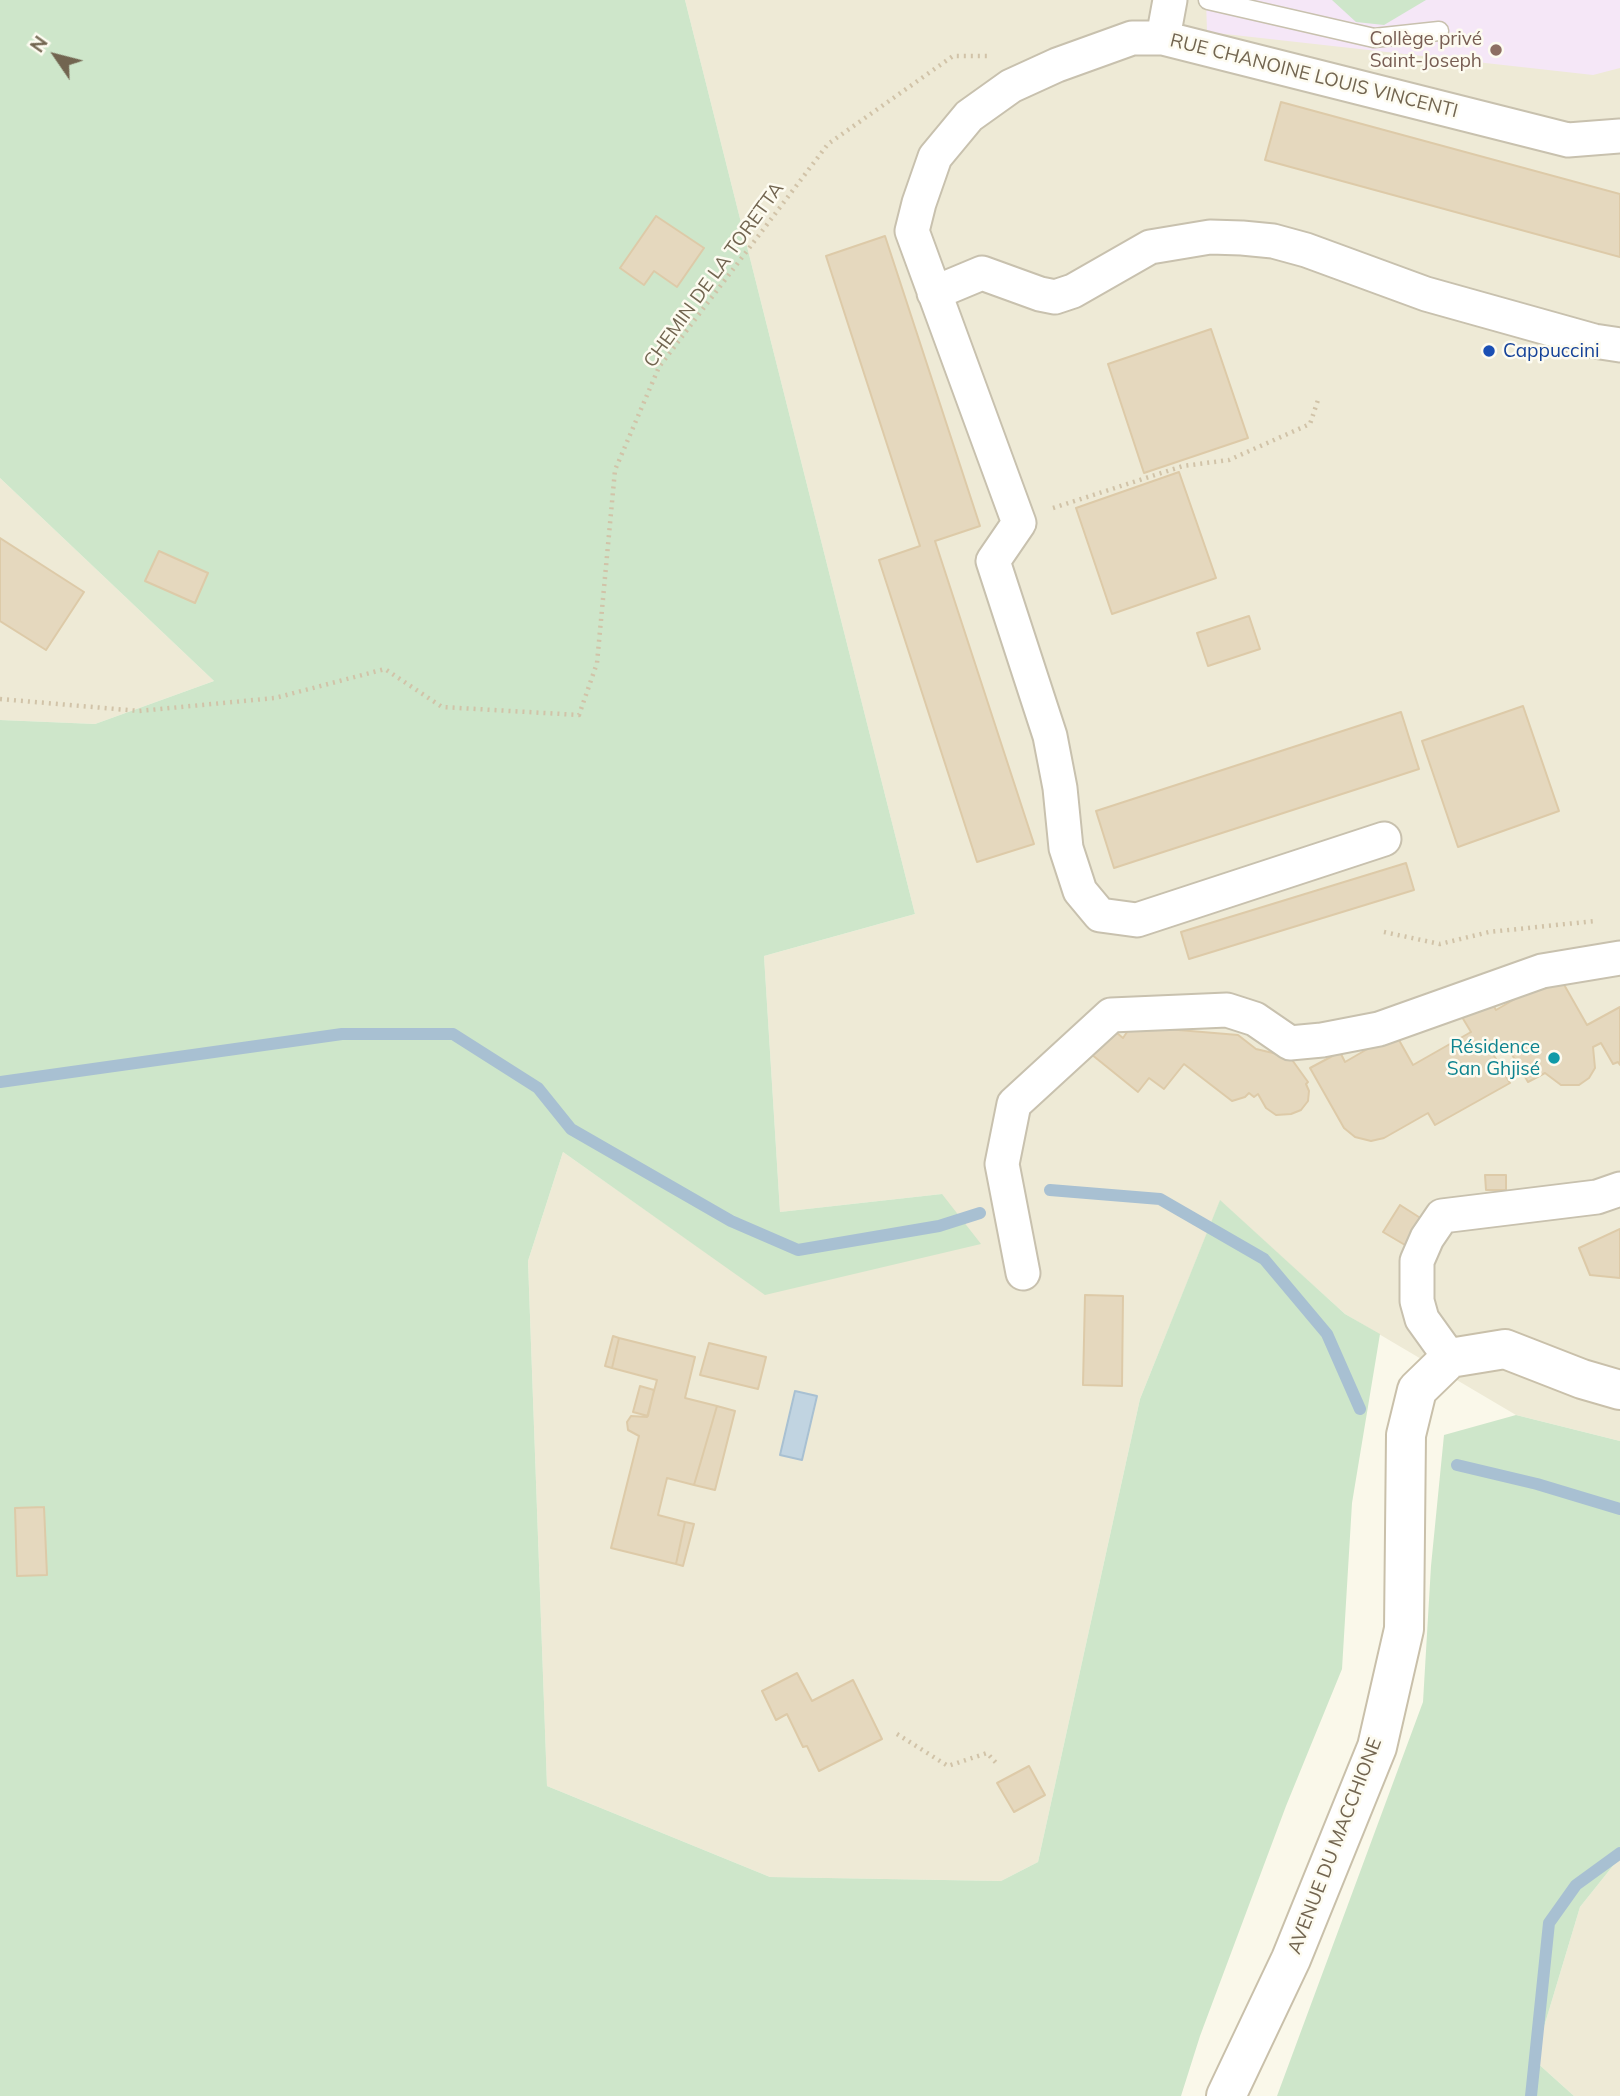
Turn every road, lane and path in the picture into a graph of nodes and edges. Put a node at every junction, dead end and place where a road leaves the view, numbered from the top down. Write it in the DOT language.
graph roads {
  1 [pos="1170,0"];
  2 [pos="1208,0"];
  3 [pos="1439,31"];
  4 [pos="1163,38"];
  5 [pos="990,56"];
  6 [pos="1620,136"];
  7 [pos="934,292"];
  8 [pos="1620,345"];
  9 [pos="1319,397"];
  10 [pos="1019,523"];
  11 [pos="0,699"];
  12 [pos="1384,839"];
  13 [pos="1607,920"];
  14 [pos="1384,932"];
  15 [pos="1620,958"];
  16 [pos="1620,1189"];
  17 [pos="1023,1273"];
  18 [pos="1450,1358"];
  19 [pos="1620,1390"];
  20 [pos="897,1734"];
  21 [pos="998,1765"];
  22 [pos="1226,2096"];
  1 -- 4 [label="street"];
  2 -- 3 [label="lane"];
  4 -- 6 [label="street, RUE CHANOINE LOUIS VINCENTI"];
  4 -- 7 [label="street, RUE CHANOINE LOUIS VINCENTI"];
  5 -- 11 [label="path, CHEMIN DE LA TORETTA"];
  7 -- 8 [label="street"];
  7 -- 10 [label="street, RUE CHANOINE LOUIS VINCENTI"];
  9 -- 10 [label="path"];
  10 -- 12 [label="street"];
  13 -- 14 [label="path"];
  15 -- 17 [label="street"];
  16 -- 18 [label="street"];
  18 -- 19 [label="main road"];
  18 -- 22 [label="main road, AVENUE DU MACCHIONE"];
  20 -- 21 [label="path"];
}
